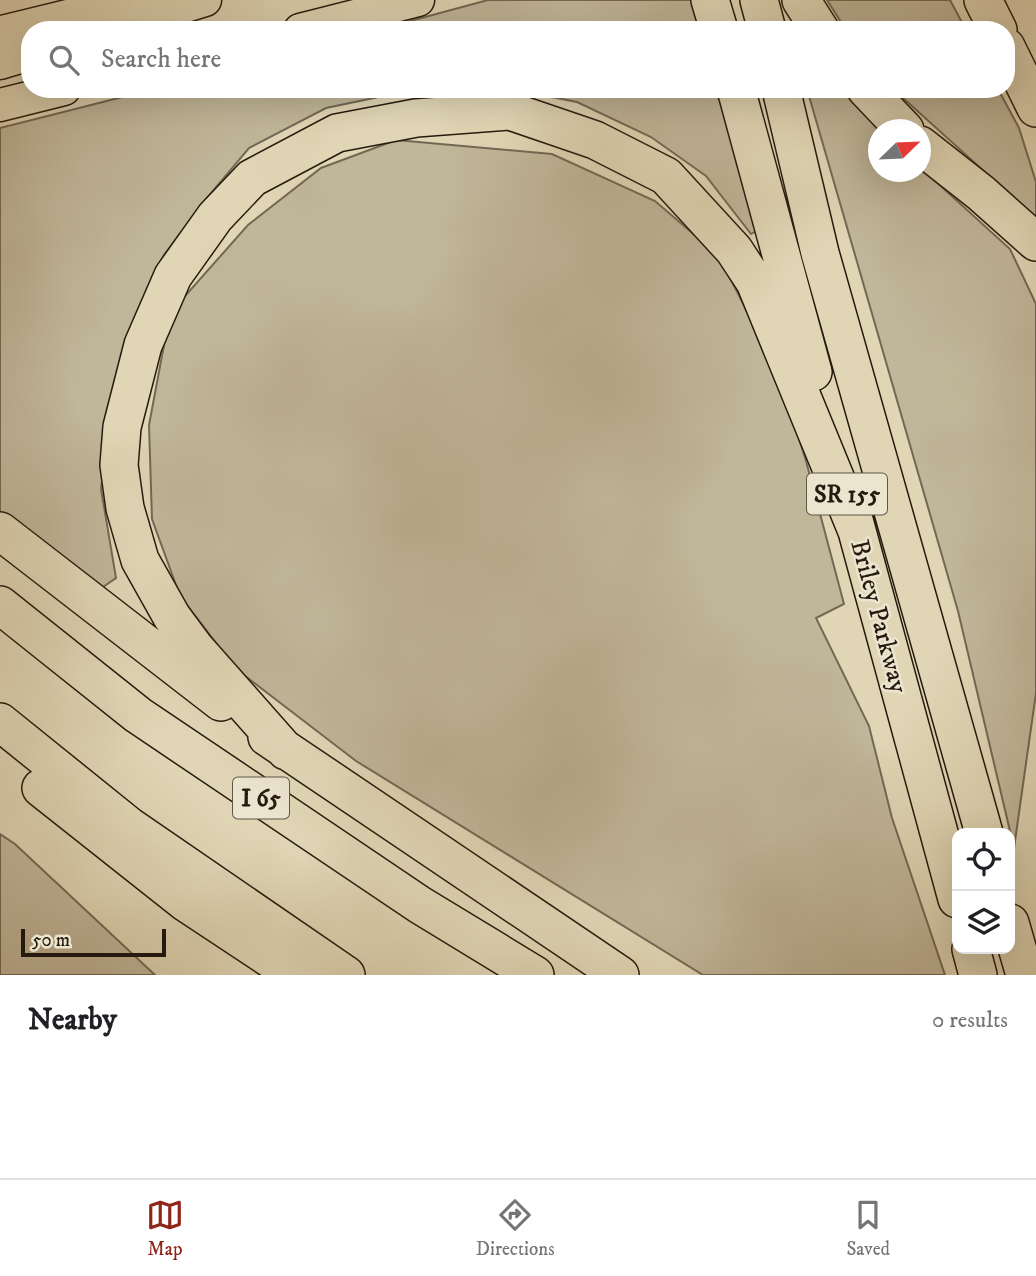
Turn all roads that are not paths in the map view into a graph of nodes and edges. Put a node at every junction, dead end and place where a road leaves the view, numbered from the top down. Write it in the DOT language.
graph roads {
  1 [pos="144,0"];
  2 [pos="205,0"];
  3 [pos="418,0"];
  4 [pos="983,0"];
  5 [pos="58,21"];
  6 [pos="137,21"];
  7 [pos="335,21"];
  8 [pos="994,21"];
  9 [pos="21,30"];
  10 [pos="0,35"];
  11 [pos="21,57"];
  12 [pos="0,63"];
  13 [pos="1015,65"];
  14 [pos="28,98"];
  15 [pos="738,98"];
  16 [pos="783,98"];
  17 [pos="875,98"];
  18 [pos="0,105"];
  19 [pos="1036,108"];
  20 [pos="895,119"];
  21 [pos="931,154"];
  22 [pos="1036,242"];
  23 [pos="0,531"];
  24 [pos="857,531"];
  25 [pos="0,605"];
  26 [pos="0,722"];
  27 [pos="286,751"];
  28 [pos="0,754"];
  29 [pos="983,828"];
  30 [pos="955,891"];
  31 [pos="1015,940"];
  32 [pos="972,954"];
  33 [pos="295,975"];
  34 [pos="346,975"];
  35 [pos="535,975"];
  36 [pos="620,975"];
  37 [pos="978,975"];
  38 [pos="1025,975"];
  1 -- 5 [label="highway"];
  2 -- 6 [label="main road"];
  3 -- 7 [label="main road"];
  4 -- 8 [label="highway"];
  9 -- 10 [label="highway"];
  11 -- 12 [label="main road"];
  13 -- 19 [label="highway"];
  14 -- 18 [label="main road"];
  15 -- 24 [label="highway, Briley Parkway / SR 155"];
  16 -- 29 [label="highway, Briley Parkway / SR 155"];
  17 -- 20 [label="highway"];
  21 -- 22 [label="highway"];
  23 -- 27 [label="highway"];
  24 -- 27 [label="highway"];
  24 -- 30 [label="highway, Briley Parkway / SR 155"];
  25 -- 35 [label="highway, I 65"];
  26 -- 34 [label="highway"];
  27 -- 36 [label="highway"];
  28 -- 33 [label="highway"];
  31 -- 38 [label="highway"];
  32 -- 37 [label="highway"];
}
